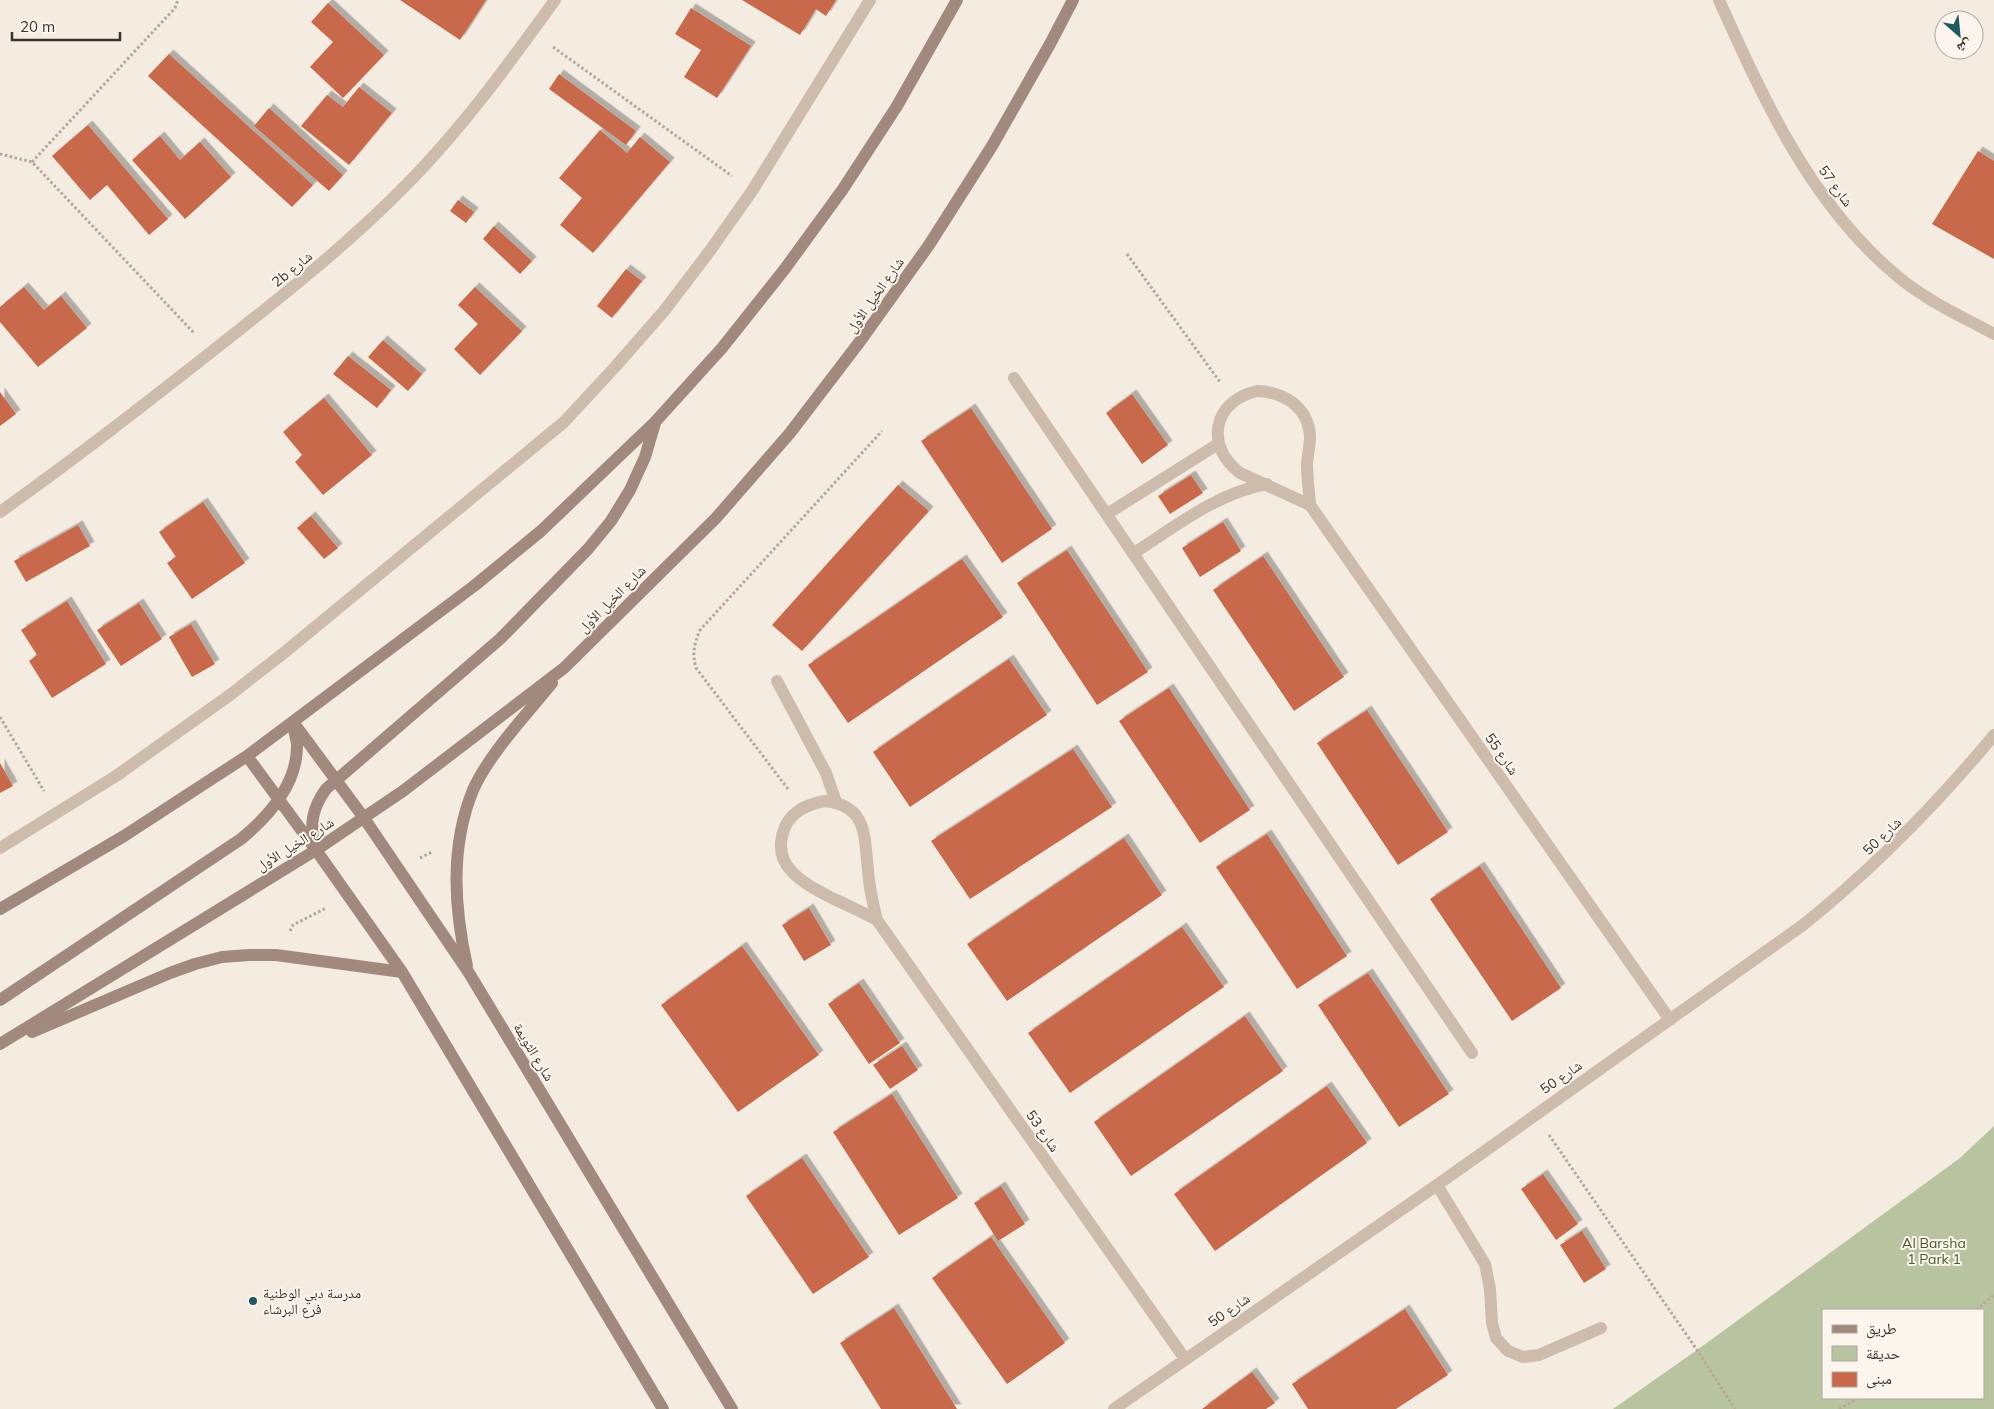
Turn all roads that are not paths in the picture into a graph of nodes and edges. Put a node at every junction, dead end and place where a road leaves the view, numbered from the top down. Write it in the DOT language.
graph roads {
  1 [pos="555,0"];
  2 [pos="870,0"];
  3 [pos="957,0"];
  4 [pos="1073,0"];
  5 [pos="1719,0"];
  6 [pos="1994,334"];
  7 [pos="1014,378"];
  8 [pos="655,422"];
  9 [pos="1218,444"];
  10 [pos="1266,484"];
  11 [pos="1310,505"];
  12 [pos="0,512"];
  13 [pos="1107,514"];
  14 [pos="1134,553"];
  15 [pos="564,668"];
  16 [pos="777,681"];
  17 [pos="293,722"];
  18 [pos="1994,735"];
  19 [pos="247,756"];
  20 [pos="336,780"];
  21 [pos="278,799"];
  22 [pos="836,802"];
  23 [pos="364,818"];
  24 [pos="0,848"];
  25 [pos="316,850"];
  26 [pos="0,909"];
  27 [pos="877,920"];
  28 [pos="402,972"];
  29 [pos="469,974"];
  30 [pos="0,1000"];
  31 [pos="1670,1020"];
  32 [pos="0,1045"];
  33 [pos="1472,1053"];
  34 [pos="1437,1185"];
  35 [pos="1600,1328"];
  36 [pos="1186,1359"];
  37 [pos="664,1409"];
  38 [pos="732,1409"];
  39 [pos="1114,1409"];
  1 -- 12 [label="street, 2b شارع"];
  2 -- 24 [label="street"];
  3 -- 8 [label="main road"];
  4 -- 15 [label="main road, شارع الخيل الأول"];
  5 -- 6 [label="street, شارع 57"];
  7 -- 13 [label="street"];
  8 -- 17 [label="main road"];
  8 -- 20 [label="main road"];
  9 -- 10 [label="street"];
  9 -- 11 [label="street"];
  9 -- 13 [label="street"];
  10 -- 11 [label="street"];
  10 -- 14 [label="street"];
  11 -- 31 [label="street, شارع 55"];
  13 -- 14 [label="street"];
  14 -- 33 [label="street"];
  15 -- 23 [label="main road, شارع الخيل الأول"];
  15 -- 29 [label="main road"];
  16 -- 22 [label="street"];
  17 -- 19 [label="main road"];
  17 -- 20 [label="main road, شارع الثويمة"];
  17 -- 21 [label="main road"];
  18 -- 31 [label="street, شارع 50"];
  19 -- 21 [label="main road"];
  19 -- 26 [label="main road"];
  20 -- 23 [label="main road, شارع الثويمة"];
  20 -- 25 [label="main road"];
  21 -- 25 [label="main road"];
  21 -- 30 [label="main road"];
  22 -- 27 [label="street"];
  22 -- 27 [label="street"];
  23 -- 25 [label="main road, شارع الخيل الأول"];
  23 -- 29 [label="main road, شارع الثويمة"];
  25 -- 28 [label="main road"];
  25 -- 32 [label="main road, شارع الخيل الأول"];
  27 -- 36 [label="street, شارع 53"];
  28 -- 32 [label="main road"];
  28 -- 37 [label="main road"];
  29 -- 38 [label="main road, شارع الثويمة"];
  31 -- 34 [label="street, شارع 50"];
  34 -- 35 [label="street"];
  34 -- 36 [label="street, شارع 50"];
  36 -- 39 [label="street, شارع 50"];
}
